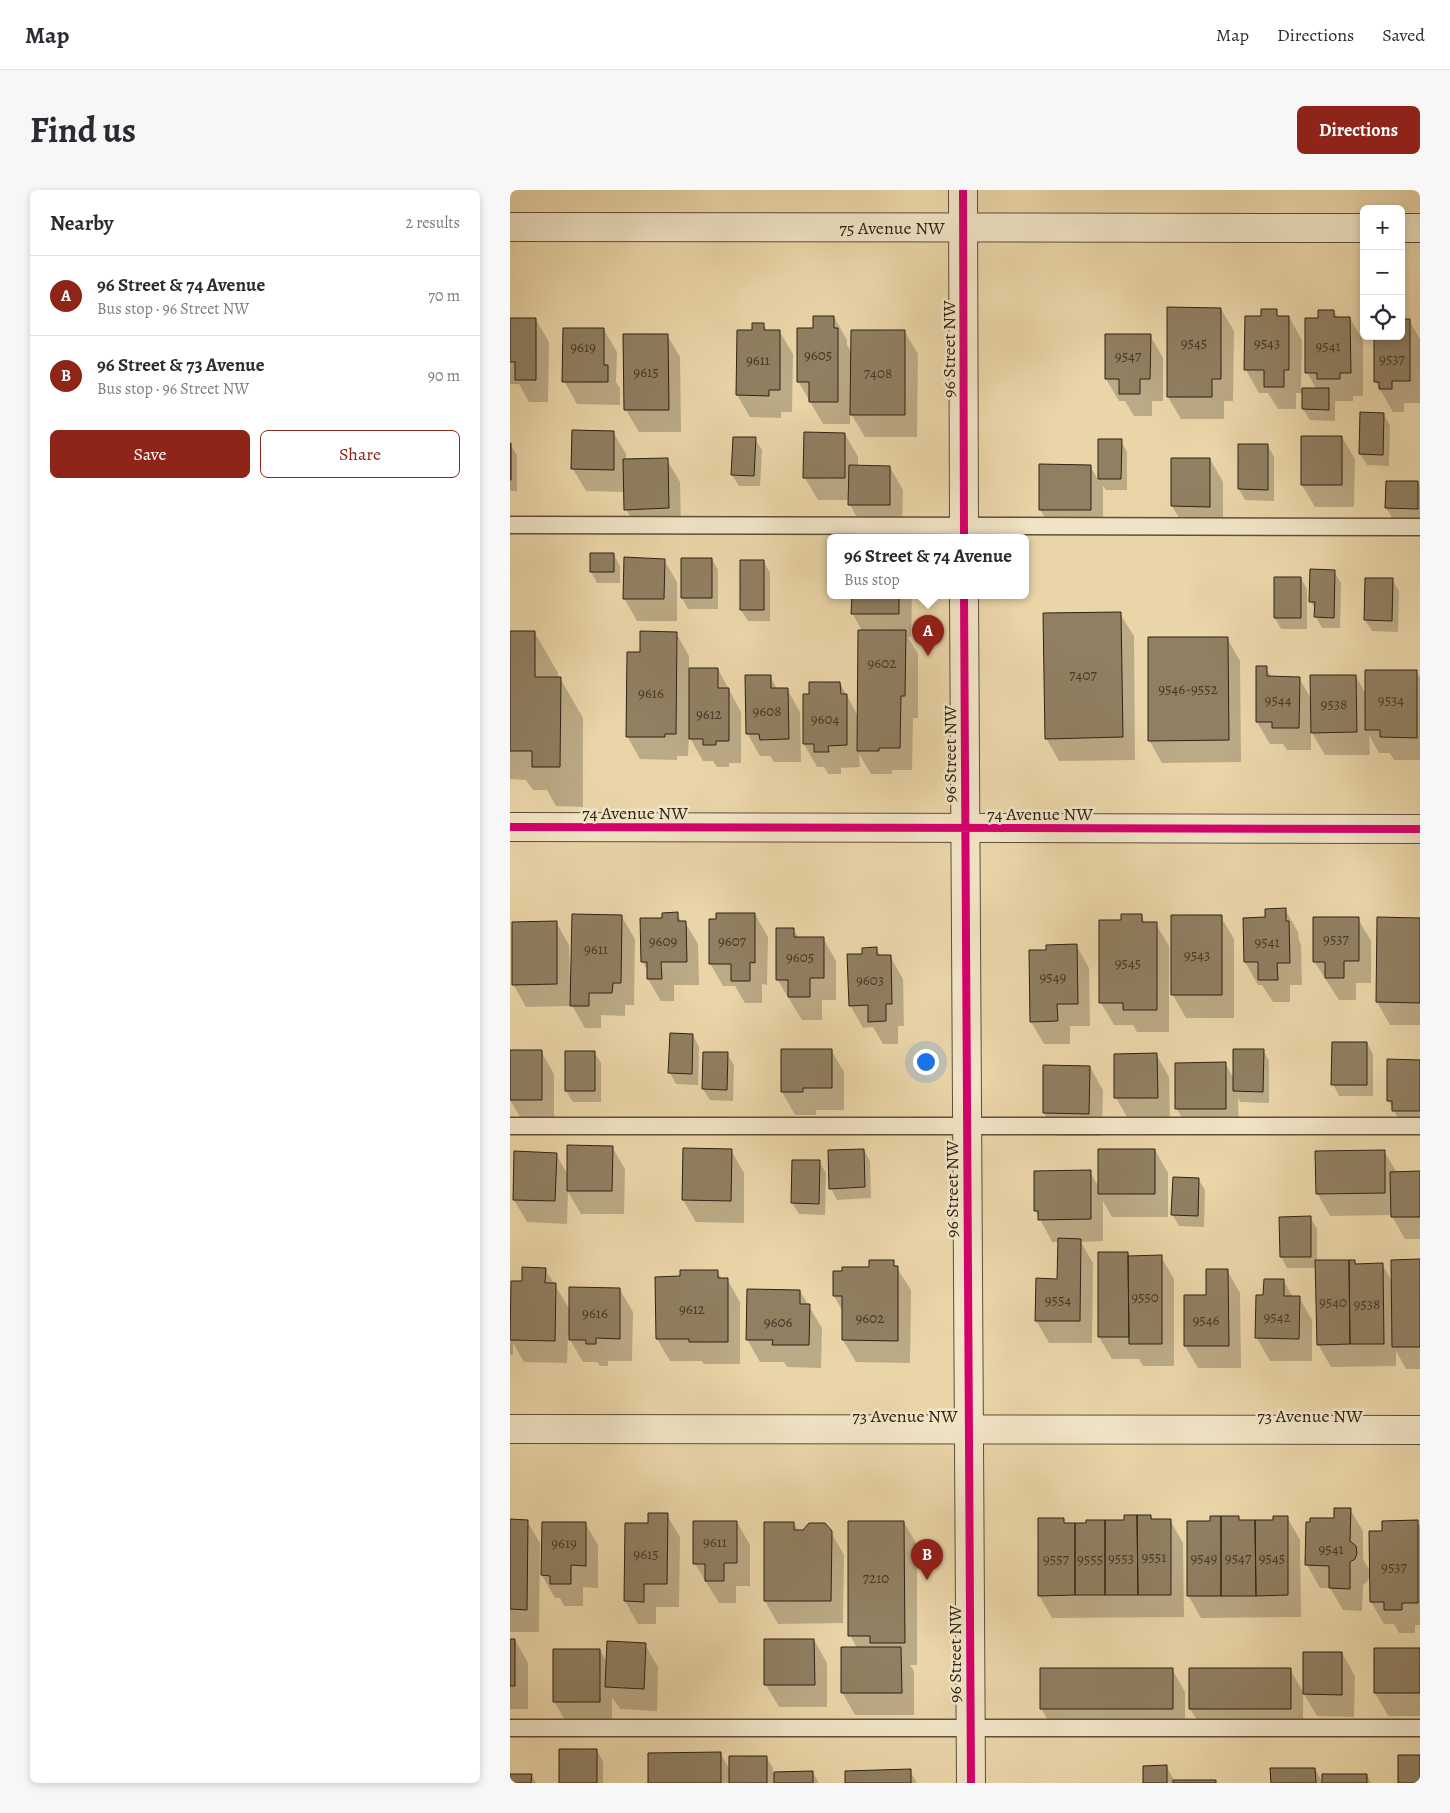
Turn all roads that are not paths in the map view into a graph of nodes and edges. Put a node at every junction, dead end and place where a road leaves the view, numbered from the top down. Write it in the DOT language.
graph roads {
  1 [pos="964,190"];
  2 [pos="510,227"];
  3 [pos="964,228"];
  4 [pos="1360,228"];
  5 [pos="1405,228"];
  6 [pos="1420,228"];
  7 [pos="510,525"];
  8 [pos="1420,527"];
  9 [pos="964,532"];
  10 [pos="964,599"];
  11 [pos="510,827"];
  12 [pos="965,829"];
  13 [pos="1420,829"];
  14 [pos="967,1125"];
  15 [pos="510,1126"];
  16 [pos="1420,1126"];
  17 [pos="510,1429"];
  18 [pos="1420,1430"];
  19 [pos="968,1431"];
  20 [pos="510,1728"];
  21 [pos="970,1728"];
  22 [pos="1420,1728"];
  23 [pos="971,1783"];
  1 -- 3 [label="street, 96 Street NW"];
  2 -- 3 [label="street, 75 Avenue NW"];
  3 -- 4 [label="street, 75 Avenue NW"];
  3 -- 9 [label="street, 96 Street NW"];
  5 -- 6 [label="street"];
  7 -- 9 [label="lane"];
  8 -- 9 [label="lane"];
  10 -- 12 [label="street, 96 Street NW"];
  11 -- 12 [label="street, 74 Avenue NW"];
  12 -- 13 [label="street, 74 Avenue NW"];
  12 -- 14 [label="street, 96 Street NW"];
  14 -- 15 [label="lane"];
  14 -- 16 [label="lane"];
  14 -- 19 [label="street, 96 Street NW"];
  17 -- 19 [label="street, 73 Avenue NW"];
  18 -- 19 [label="street, 73 Avenue NW"];
  19 -- 21 [label="street, 96 Street NW"];
  20 -- 21 [label="lane"];
  21 -- 22 [label="lane"];
  21 -- 23 [label="street, 96 Street NW"];
}
